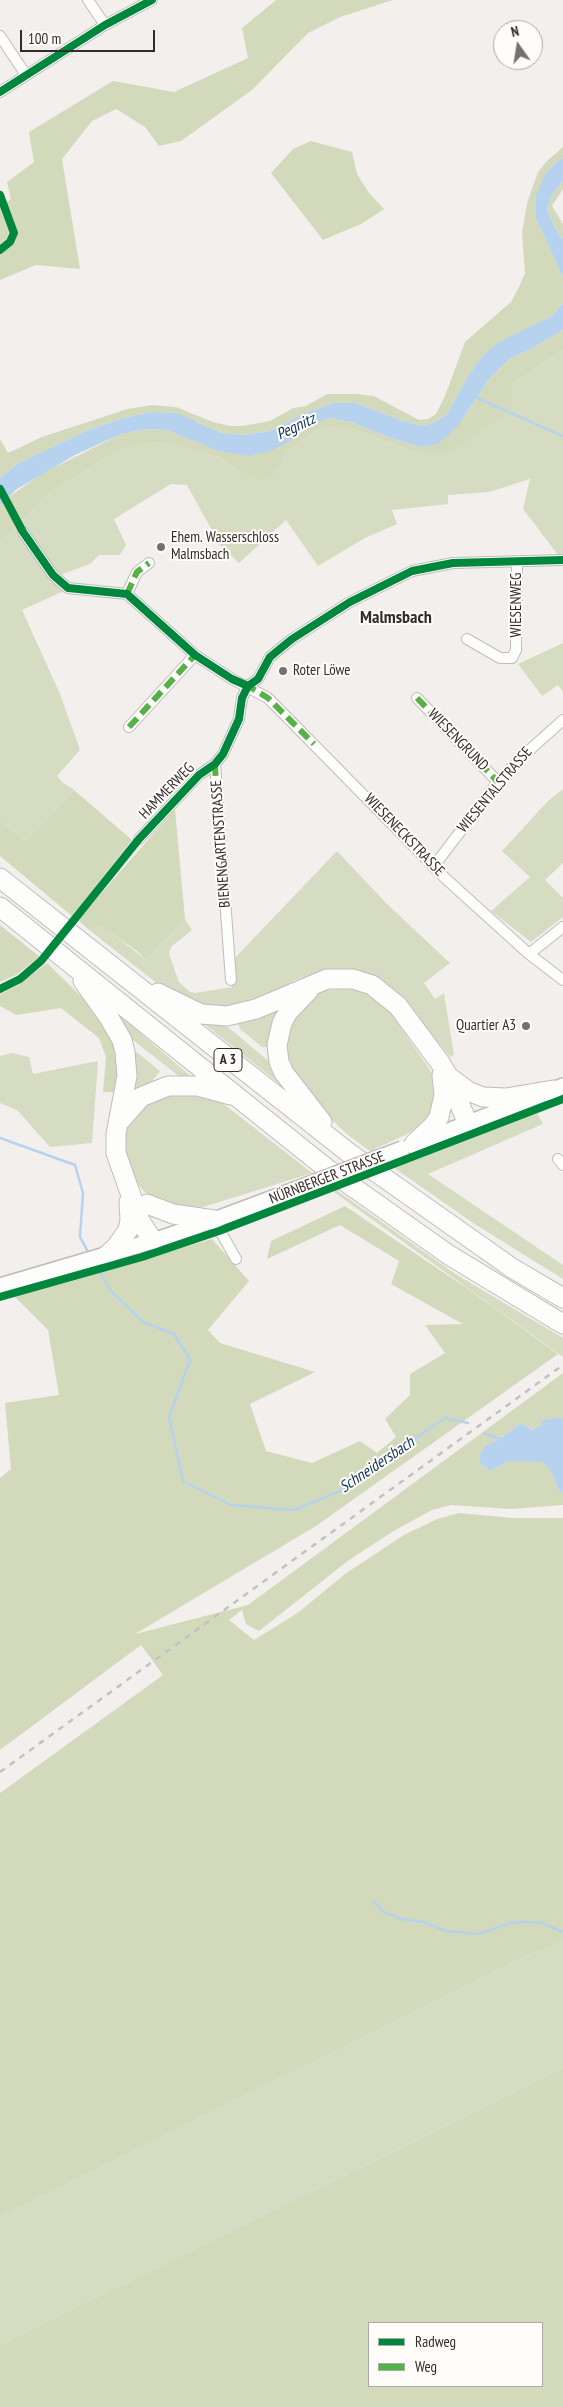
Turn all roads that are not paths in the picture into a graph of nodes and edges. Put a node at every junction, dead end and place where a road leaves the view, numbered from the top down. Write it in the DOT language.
graph roads {
  1 [pos="88,0"];
  2 [pos="152,0"];
  3 [pos="105,26"];
  4 [pos="0,36"];
  5 [pos="26,75"];
  6 [pos="0,92"];
  7 [pos="23,532"];
  8 [pos="563,560"];
  9 [pos="517,562"];
  10 [pos="149,563"];
  11 [pos="127,594"];
  12 [pos="467,639"];
  13 [pos="195,656"];
  14 [pos="248,686"];
  15 [pos="417,698"];
  16 [pos="563,720"];
  17 [pos="129,727"];
  18 [pos="215,764"];
  19 [pos="498,782"];
  20 [pos="140,839"];
  21 [pos="434,866"];
  22 [pos="0,878"];
  23 [pos="0,907"];
  24 [pos="563,927"];
  25 [pos="529,954"];
  26 [pos="67,960"];
  27 [pos="110,965"];
  28 [pos="231,980"];
  29 [pos="563,980"];
  30 [pos="321,981"];
  31 [pos="444,1070"];
  32 [pos="558,1088"];
  33 [pos="238,1098"];
  34 [pos="119,1124"];
  35 [pos="468,1124"];
  36 [pos="408,1147"];
  37 [pos="348,1153"];
  38 [pos="125,1179"];
  39 [pos="147,1204"];
  40 [pos="214,1220"];
  41 [pos="153,1240"];
  42 [pos="107,1255"];
  43 [pos="236,1259"];
  44 [pos="0,1286"];
  45 [pos="563,1298"];
  46 [pos="563,1324"];
  1 -- 3 [label="street"];
  2 -- 3 [label="street"];
  3 -- 5 [label="street"];
  4 -- 5 [label="street"];
  5 -- 6 [label="street"];
  7 -- 11 [label="street"];
  8 -- 9 [label="street"];
  9 -- 12 [label="street, WIESENWEG"];
  9 -- 14 [label="street"];
  10 -- 11 [label="street"];
  11 -- 13 [label="street, WIESENECKSTRASSE"];
  13 -- 14 [label="street, WIESENECKSTRASSE"];
  13 -- 17 [label="street"];
  14 -- 18 [label="street, BIENENGARTENSTRASSE"];
  14 -- 21 [label="street, WIESENECKSTRASSE"];
  15 -- 19 [label="street, WIESENGRUND"];
  16 -- 19 [label="street, WIESENTALSTRASSE"];
  18 -- 20 [label="street, HAMMERWEG"];
  18 -- 28 [label="street, BIENENGARTENSTRASSE"];
  19 -- 21 [label="street, WIESENTALSTRASSE"];
  21 -- 25 [label="street, WIESENECKSTRASSE"];
  22 -- 27 [label="highway, A 3"];
  23 -- 26 [label="highway, A 3"];
  24 -- 25 [label="street"];
  25 -- 29 [label="street, WIESENECKSTRASSE"];
  26 -- 33 [label="highway, A 3"];
  26 -- 34 [label="highway"];
  27 -- 30 [label="highway"];
  27 -- 37 [label="highway, A 3"];
  30 -- 31 [label="highway"];
  30 -- 37 [label="highway"];
  31 -- 32 [label="highway"];
  31 -- 35 [label="highway"];
  31 -- 36 [label="highway"];
  32 -- 35 [label="main road, NÜRNBERGER STRASSE"];
  33 -- 34 [label="highway"];
  33 -- 46 [label="highway, A 3"];
  34 -- 38 [label="highway"];
  35 -- 36 [label="main road, NÜRNBERGER STRASSE"];
  36 -- 40 [label="main road, NÜRNBERGER STRASSE, bridge"];
  37 -- 45 [label="highway, A 3"];
  38 -- 39 [label="highway"];
  38 -- 41 [label="highway"];
  38 -- 42 [label="highway"];
  39 -- 40 [label="highway"];
  39 -- 41 [label="highway"];
  40 -- 41 [label="main road, NÜRNBERGER STRASSE"];
  40 -- 43 [label="street"];
  41 -- 42 [label="main road, NÜRNBERGER STRASSE"];
  42 -- 44 [label="main road, NÜRNBERGER STRASSE"];
}
